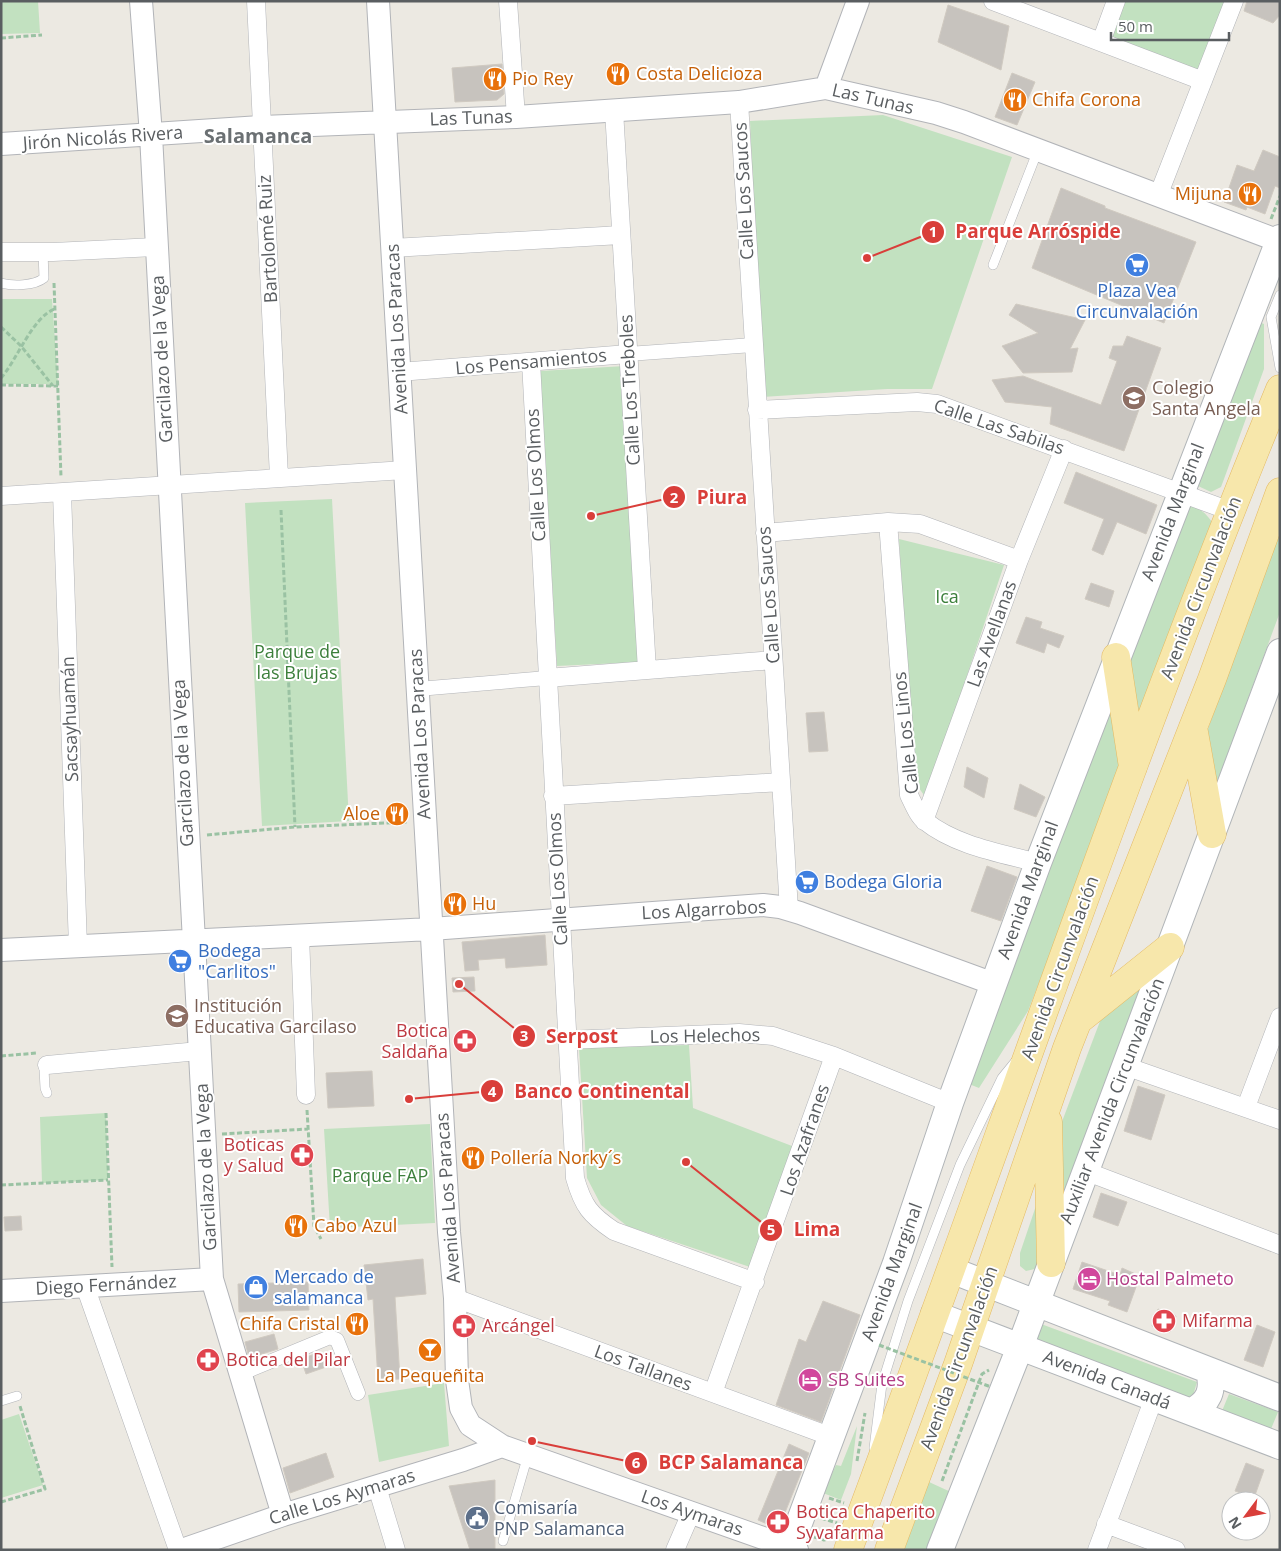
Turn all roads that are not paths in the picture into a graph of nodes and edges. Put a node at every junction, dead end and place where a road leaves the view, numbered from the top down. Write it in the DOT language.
graph roads {
  1 [pos="141,1"];
  2 [pos="256,1"];
  3 [pos="378,1"];
  4 [pos="508,1"];
  5 [pos="858,1"];
  6 [pos="993,1"];
  7 [pos="1116,1"];
  8 [pos="1234,1"];
  9 [pos="1101,42"];
  10 [pos="1203,80"];
  11 [pos="826,88"];
  12 [pos="739,102"];
  13 [pos="614,110"];
  14 [pos="516,117"];
  15 [pos="385,120"];
  16 [pos="262,127"];
  17 [pos="151,136"];
  18 [pos="1,144"];
  19 [pos="1038,150"];
  20 [pos="1158,196"];
  21 [pos="1277,233"];
  22 [pos="621,235"];
  23 [pos="155,247"];
  24 [pos="392,248"];
  25 [pos="1,252"];
  26 [pos="48,252"];
  27 [pos="993,265"];
  28 [pos="1,283"];
  29 [pos="1280,295"];
  30 [pos="753,345"];
  31 [pos="628,354"];
  32 [pos="530,362"];
  33 [pos="1280,368"];
  34 [pos="399,372"];
  35 [pos="1280,389"];
  36 [pos="757,410"];
  37 [pos="1064,449"];
  38 [pos="405,470"];
  39 [pos="279,478"];
  40 [pos="169,484"];
  41 [pos="62,492"];
  42 [pos="1280,492"];
  43 [pos="1180,493"];
  44 [pos="1,496"];
  45 [pos="1230,511"];
  46 [pos="888,522"];
  47 [pos="765,533"];
  48 [pos="1019,560"];
  49 [pos="1280,652"];
  50 [pos="1116,657"];
  51 [pos="773,660"];
  52 [pos="646,670"];
  53 [pos="547,678"];
  54 [pos="418,689"];
  55 [pos="1193,726"];
  56 [pos="1134,769"];
  57 [pos="781,782"];
  58 [pos="553,796"];
  59 [pos="924,821"];
  60 [pos="1212,834"];
  61 [pos="1038,863"];
  62 [pos="790,910"];
  63 [pos="560,920"];
  64 [pos="432,929"];
  65 [pos="300,935"];
  66 [pos="193,940"];
  67 [pos="78,946"];
  68 [pos="1170,947"];
  69 [pos="1,950"];
  70 [pos="994,984"];
  71 [pos="1280,1016"];
  72 [pos="1078,1019"];
  73 [pos="1035,1036"];
  74 [pos="566,1040"];
  75 [pos="200,1052"];
  76 [pos="834,1056"];
  77 [pos="47,1065"];
  78 [pos="1125,1066"];
  79 [pos="47,1093"];
  80 [pos="306,1095"];
  81 [pos="1048,1101"];
  82 [pos="950,1103"];
  83 [pos="1246,1107"];
  84 [pos="1280,1120"];
  85 [pos="1086,1171"];
  86 [pos="1280,1245"];
  87 [pos="1051,1263"];
  88 [pos="951,1270"];
  89 [pos="212,1279"];
  90 [pos="755,1282"];
  91 [pos="986,1283"];
  92 [pos="85,1286"];
  93 [pos="1,1291"];
  94 [pos="455,1298"];
  95 [pos="1036,1303"];
  96 [pos="934,1314"];
  97 [pos="971,1328"];
  98 [pos="1020,1347"];
  99 [pos="1208,1371"];
  100 [pos="240,1374"];
  101 [pos="358,1393"];
  102 [pos="714,1393"];
  103 [pos="17,1396"];
  104 [pos="1154,1398"];
  105 [pos="1280,1398"];
  106 [pos="1,1401"];
  107 [pos="1191,1412"];
  108 [pos="832,1437"];
  109 [pos="502,1446"];
  110 [pos="1280,1446"];
  111 [pos="528,1455"];
  112 [pos="377,1487"];
  113 [pos="868,1497"];
  114 [pos="691,1513"];
  115 [pos="283,1515"];
  116 [pos="1106,1524"];
  117 [pos="503,1541"];
  118 [pos="792,1549"];
  119 [pos="178,1550"];
  120 [pos="182,1550"];
  121 [pos="396,1550"];
  122 [pos="675,1550"];
  123 [pos="848,1550"];
  124 [pos="889,1550"];
  125 [pos="940,1550"];
  126 [pos="1097,1550"];
  127 [pos="1176,1550"];
  1 -- 17 [label="street, Garcilazo de la Vega"];
  2 -- 16 [label="street, Bartolomé Ruiz"];
  3 -- 15 [label="street, Avenida Los Paracas"];
  4 -- 14 [label="street"];
  5 -- 11 [label="street"];
  6 -- 9 [label="street"];
  7 -- 9 [label="street"];
  8 -- 10 [label="street"];
  9 -- 10 [label="street"];
  10 -- 20 [label="street"];
  11 -- 12 [label="street, Las Tunas"];
  11 -- 19 [label="street, Las Tunas"];
  12 -- 13 [label="street, Las Tunas"];
  12 -- 30 [label="street, Calle Los Saucos"];
  13 -- 14 [label="street, Las Tunas"];
  13 -- 22 [label="street, Calle Los Treboles"];
  14 -- 15 [label="street, Las Tunas"];
  15 -- 16 [label="street, Jirón Nicolás Rivera"];
  15 -- 24 [label="street, Avenida Los Paracas"];
  16 -- 17 [label="street, Jirón Nicolás Rivera"];
  16 -- 39 [label="street, Bartolomé Ruiz"];
  17 -- 18 [label="street, Jirón Nicolás Rivera"];
  17 -- 23 [label="street, Garcilazo de la Vega"];
  19 -- 20 [label="street, Las Tunas"];
  19 -- 27 [label="lane"];
  20 -- 21 [label="street, Las Tunas"];
  21 -- 43 [label="main road, Avenida Marginal"];
  22 -- 24 [label="street"];
  22 -- 31 [label="street, Calle Los Treboles"];
  23 -- 26 [label="street"];
  23 -- 40 [label="street, Garcilazo de la Vega"];
  24 -- 34 [label="street, Avenida Los Paracas"];
  25 -- 26 [label="street"];
  26 -- 28 [label="lane"];
  29 -- 33 [label="lane"];
  30 -- 31 [label="street, Los Pensamientos"];
  30 -- 36 [label="street, Calle Los Saucos"];
  31 -- 32 [label="street, Los Pensamientos"];
  31 -- 52 [label="street, Calle Los Treboles"];
  32 -- 34 [label="street, Los Pensamientos"];
  32 -- 53 [label="street, Calle Los Olmos"];
  34 -- 38 [label="street, Avenida Los Paracas"];
  35 -- 45 [label="main road, Avenida Circunvalación"];
  36 -- 37 [label="street, Calle Las Sabilas"];
  36 -- 47 [label="street, Calle Los Saucos"];
  37 -- 43 [label="street, Calle Las Sabilas"];
  37 -- 48 [label="street, Las Avellanas"];
  38 -- 39 [label="street"];
  38 -- 54 [label="street, Avenida Los Paracas"];
  39 -- 40 [label="street"];
  40 -- 41 [label="street"];
  40 -- 66 [label="street, Garcilazo de la Vega"];
  41 -- 44 [label="street"];
  41 -- 67 [label="street, Sacsayhuamán"];
  42 -- 55 [label="main road, Avenida Circunvalación"];
  43 -- 45 [label="street, Calle Las Sabilas"];
  43 -- 50 [label="main road, Avenida Marginal"];
  45 -- 56 [label="main road, Avenida Circunvalación"];
  46 -- 47 [label="street"];
  46 -- 48 [label="street"];
  46 -- 59 [label="street, Calle Los Linos"];
  47 -- 51 [label="street, Calle Los Saucos"];
  48 -- 59 [label="street, Las Avellanas"];
  49 -- 60 [label="main road, Auxiliar Avenida Circunvalación"];
  50 -- 56 [label="main road"];
  50 -- 61 [label="main road, Avenida Marginal"];
  51 -- 52 [label="street"];
  51 -- 57 [label="street, Calle Los Saucos"];
  52 -- 53 [label="street"];
  53 -- 54 [label="street"];
  53 -- 58 [label="street, Calle Los Olmos"];
  54 -- 64 [label="street, Avenida Los Paracas"];
  55 -- 60 [label="main road"];
  55 -- 72 [label="main road, Avenida Circunvalación"];
  56 -- 73 [label="main road, Avenida Circunvalación"];
  57 -- 58 [label="street"];
  57 -- 62 [label="street, Calle Los Saucos"];
  58 -- 63 [label="street, Calle Los Olmos"];
  59 -- 61 [label="street"];
  60 -- 68 [label="main road, Auxiliar Avenida Circunvalación"];
  61 -- 70 [label="main road, Avenida Marginal"];
  62 -- 63 [label="street, Los Algarrobos"];
  62 -- 70 [label="street, Los Algarrobos"];
  63 -- 64 [label="street, Los Algarrobos"];
  63 -- 74 [label="street, Calle Los Olmos"];
  64 -- 65 [label="street, Los Algarrobos"];
  64 -- 94 [label="street, Avenida Los Paracas"];
  65 -- 66 [label="street, Los Algarrobos"];
  65 -- 80 [label="street"];
  66 -- 67 [label="street, Los Algarrobos"];
  66 -- 75 [label="street, Garcilazo de la Vega"];
  67 -- 69 [label="street, Los Algarrobos"];
  68 -- 72 [label="main road"];
  68 -- 78 [label="main road, Auxiliar Avenida Circunvalación"];
  70 -- 82 [label="main road, Avenida Marginal"];
  71 -- 83 [label="street"];
  72 -- 81 [label="main road, Avenida Circunvalación"];
  73 -- 88 [label="main road, Avenida Circunvalación"];
  73 -- 113 [label="lane"];
  74 -- 76 [label="street, Los Helechos"];
  74 -- 90 [label="street, Calle Los Olmos"];
  75 -- 77 [label="street"];
  75 -- 89 [label="street, Garcilazo de la Vega"];
  76 -- 82 [label="street, Los Helechos"];
  76 -- 90 [label="street, Los Azafranes"];
  77 -- 79 [label="lane"];
  78 -- 83 [label="street"];
  78 -- 85 [label="main road, Auxiliar Avenida Circunvalación"];
  81 -- 87 [label="main road"];
  81 -- 91 [label="main road, Avenida Circunvalación"];
  82 -- 108 [label="main road, Avenida Marginal"];
  83 -- 84 [label="street"];
  85 -- 86 [label="street"];
  85 -- 87 [label="main road, Auxiliar Avenida Circunvalación"];
  87 -- 95 [label="main road, Auxiliar Avenida Circunvalación"];
  88 -- 91 [label="main road"];
  88 -- 96 [label="main road, Avenida Circunvalación"];
  89 -- 92 [label="street, Diego Fernández"];
  89 -- 100 [label="street, Garcilazo de la Vega"];
  90 -- 102 [label="street, Los Azafranes"];
  91 -- 95 [label="main road"];
  91 -- 97 [label="main road, Avenida Circunvalación"];
  92 -- 93 [label="street, Diego Fernández"];
  92 -- 119 [label="street"];
  94 -- 102 [label="street, Los Tallanes"];
  94 -- 109 [label="street, Avenida Los Paracas"];
  95 -- 98 [label="main road, Auxiliar Avenida Circunvalación"];
  95 -- 99 [label="main road"];
  96 -- 97 [label="main road, Avenida Canadá"];
  96 -- 113 [label="main road, Avenida Circunvalación"];
  97 -- 98 [label="main road, Avenida Canadá"];
  97 -- 124 [label="main road, Avenida Circunvalación"];
  98 -- 104 [label="main road, Avenida Canadá"];
  98 -- 125 [label="main road, Auxiliar Avenida Circunvalación"];
  99 -- 105 [label="main road"];
  99 -- 107 [label="main road"];
  100 -- 101 [label="street"];
  100 -- 115 [label="street, Garcilazo de la Vega"];
  102 -- 108 [label="street, Los Tallanes"];
  103 -- 106 [label="lane"];
  104 -- 107 [label="main road, Avenida Canadá"];
  104 -- 116 [label="street"];
  107 -- 110 [label="main road, Avenida Canadá"];
  108 -- 118 [label="main road, Avenida Marginal"];
  109 -- 111 [label="street, Los Aymaras"];
  109 -- 112 [label="street, Calle Los Aymaras"];
  111 -- 114 [label="street, Los Aymaras"];
  111 -- 117 [label="lane"];
  112 -- 115 [label="street, Calle Los Aymaras"];
  112 -- 121 [label="street"];
  113 -- 123 [label="main road, Avenida Circunvalación"];
  114 -- 118 [label="street, Los Aymaras"];
  114 -- 122 [label="street"];
  115 -- 120 [label="street, Calle Los Aymaras"];
  116 -- 126 [label="street"];
  116 -- 127 [label="street"];
}
